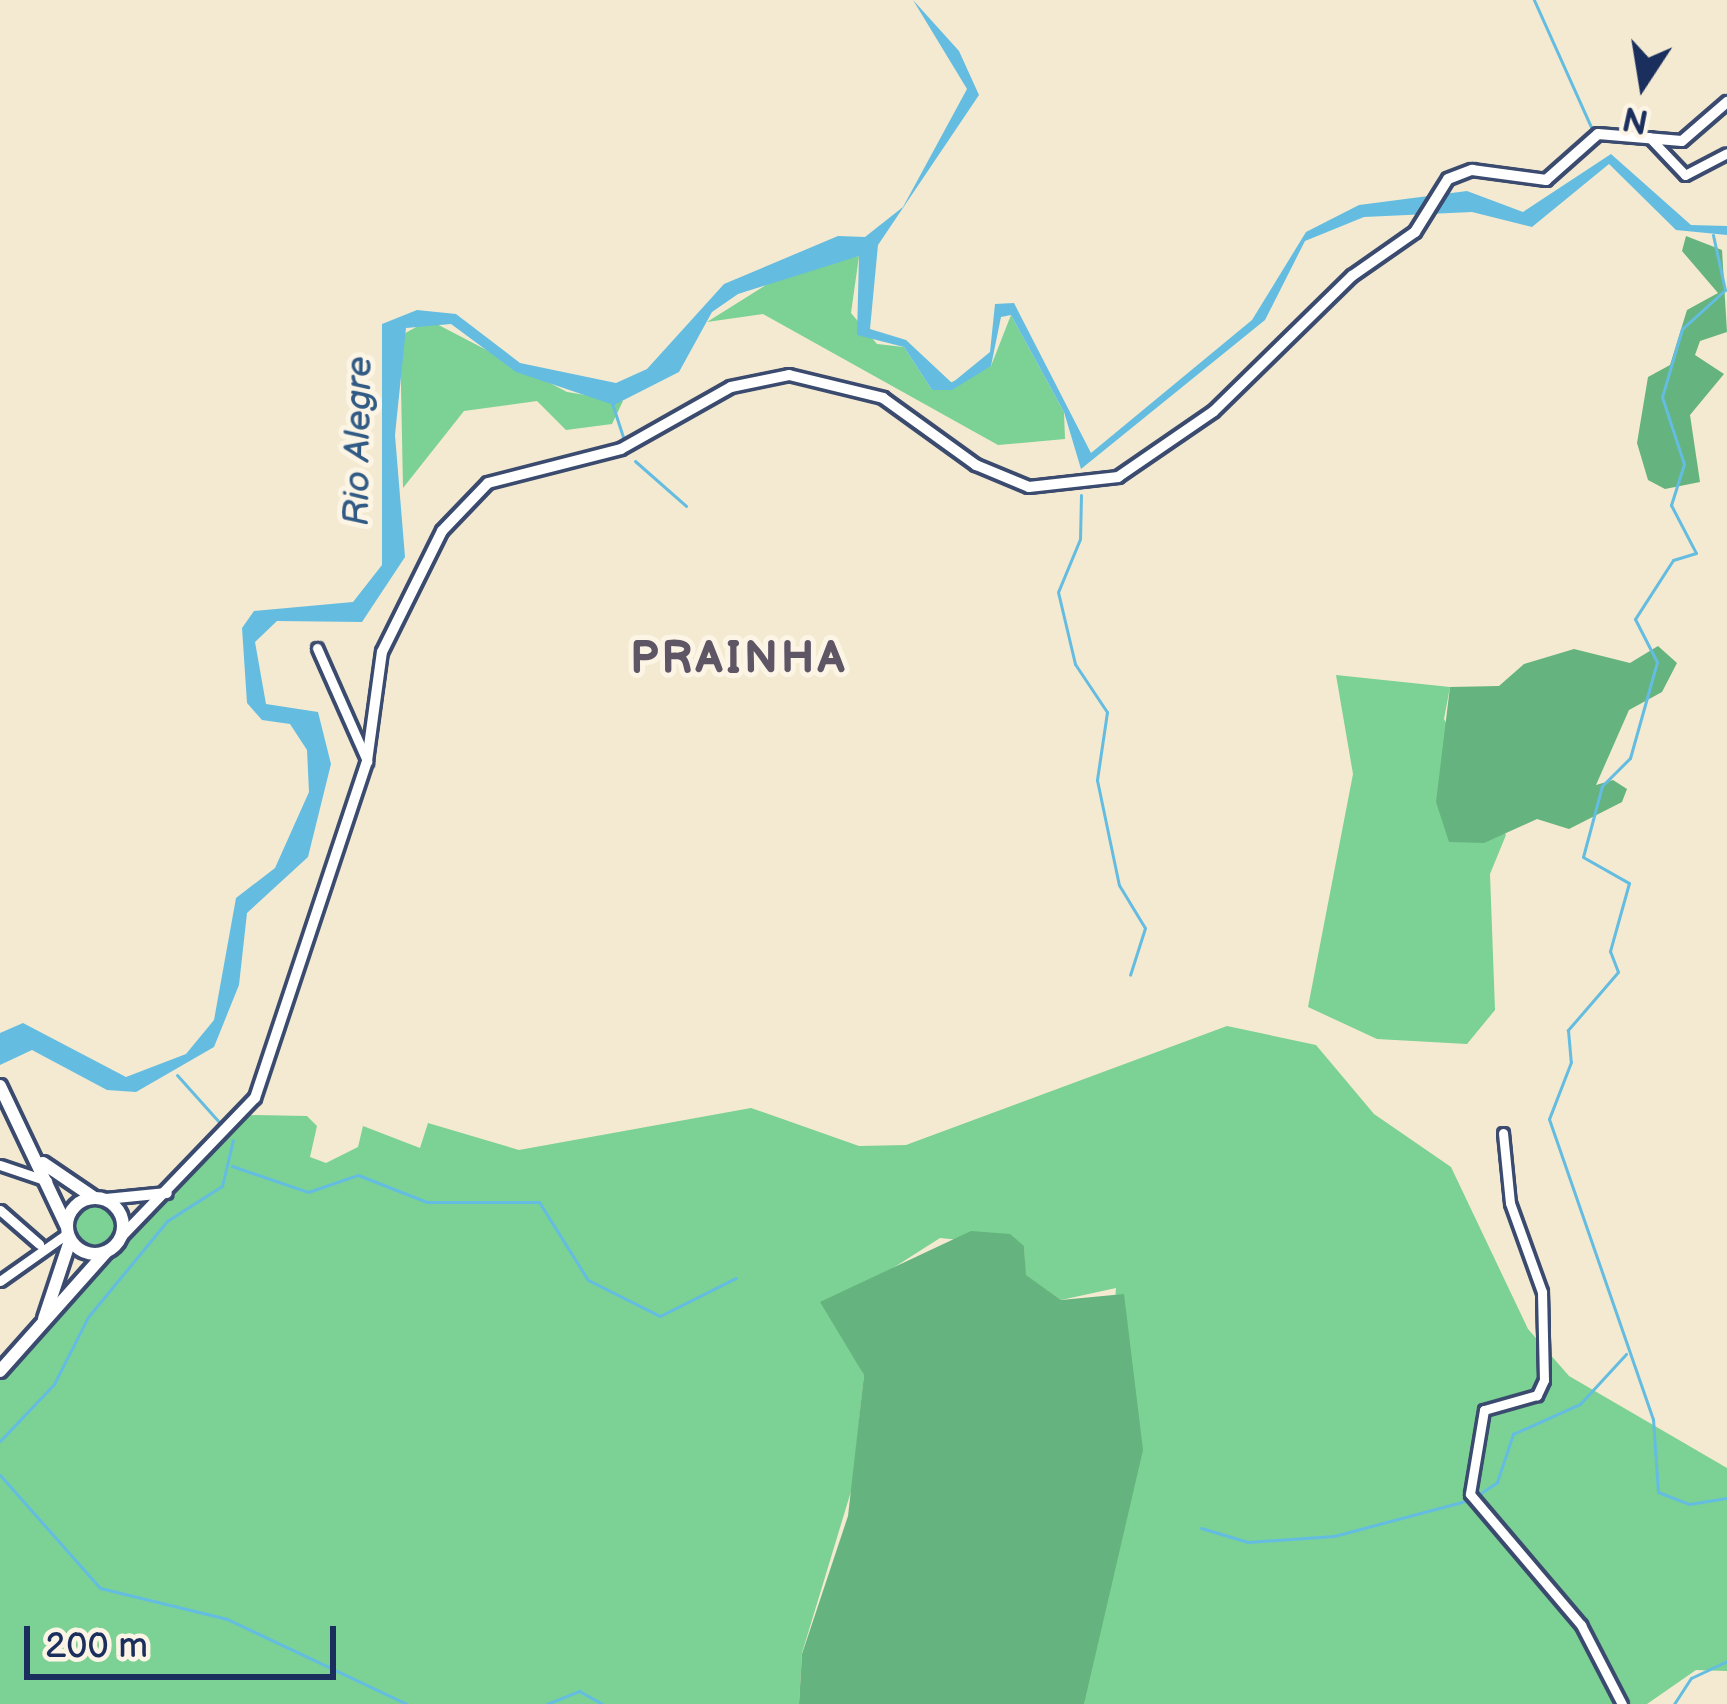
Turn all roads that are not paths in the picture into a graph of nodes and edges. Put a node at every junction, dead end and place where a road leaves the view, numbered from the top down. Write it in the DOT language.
graph roads {
  1 [pos="1727,103"];
  2 [pos="1649,137"];
  3 [pos="1727,153"];
  4 [pos="317,648"];
  5 [pos="367,761"];
  6 [pos="0,1086"];
  7 [pos="1503,1133"];
  8 [pos="38,1159"];
  9 [pos="0,1165"];
  10 [pos="47,1181"];
  11 [pos="170,1192"];
  12 [pos="99,1198"];
  13 [pos="0,1210"];
  14 [pos="68,1233"];
  15 [pos="122,1236"];
  16 [pos="39,1244"];
  17 [pos="106,1252"];
  18 [pos="0,1281"];
  19 [pos="42,1326"];
  20 [pos="0,1371"];
  21 [pos="1622,1704"];
  1 -- 2 [label="street"];
  2 -- 3 [label="street"];
  2 -- 5 [label="street"];
  4 -- 5 [label="street"];
  5 -- 11 [label="street"];
  6 -- 8 [label="main road"];
  7 -- 21 [label="street"];
  8 -- 10 [label="main road"];
  8 -- 12 [label="main road"];
  9 -- 10 [label="street"];
  10 -- 14 [label="main road"];
  11 -- 12 [label="street"];
  11 -- 15 [label="street"];
  12 -- 14 [label="main road"];
  12 -- 15 [label="main road"];
  13 -- 16 [label="street"];
  14 -- 16 [label="street"];
  14 -- 17 [label="main road"];
  14 -- 19 [label="main road"];
  15 -- 17 [label="main road"];
  16 -- 18 [label="street"];
  17 -- 19 [label="main road"];
  19 -- 20 [label="main road"];
}
